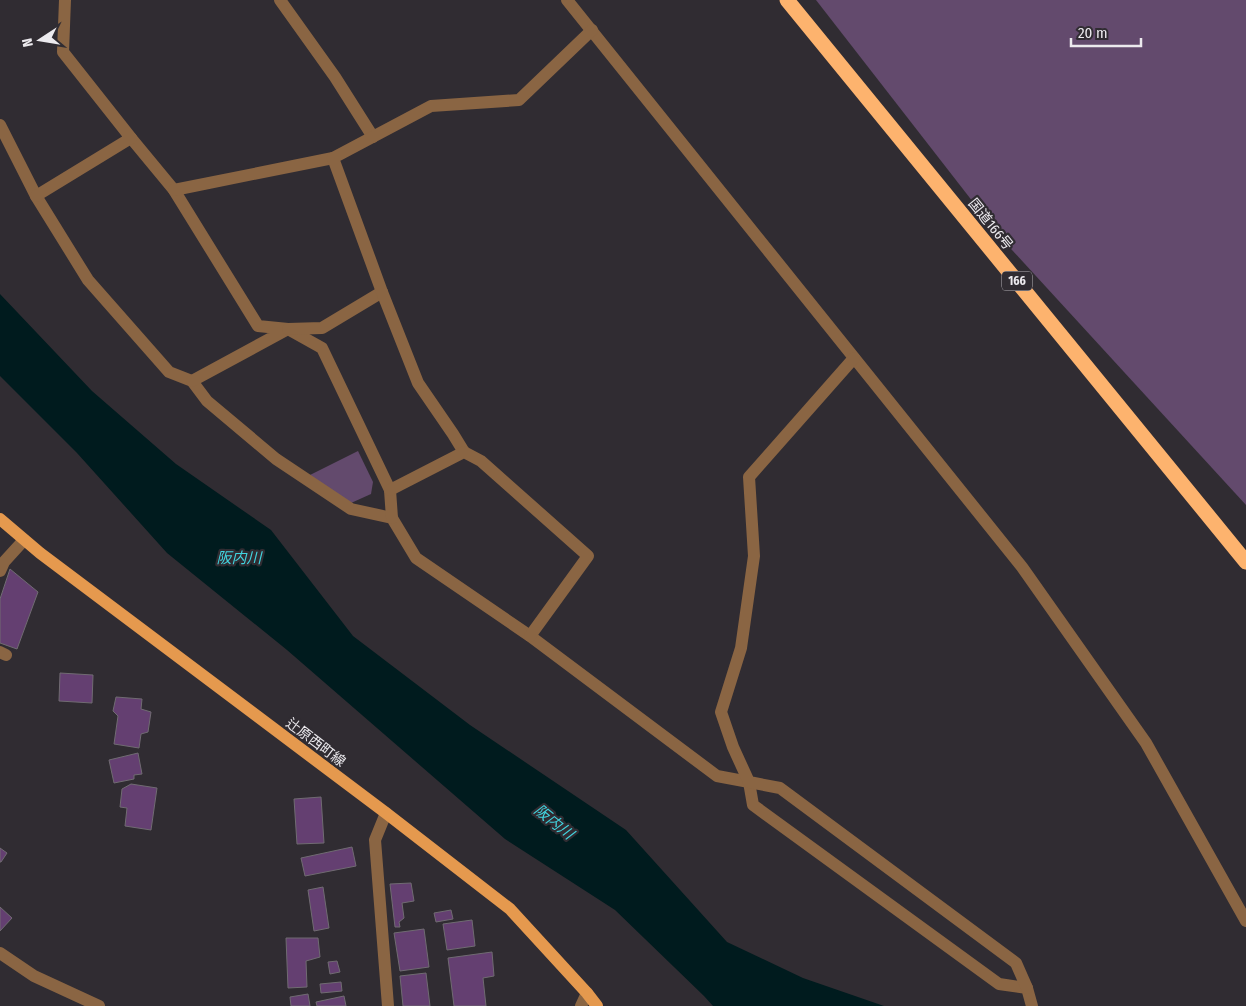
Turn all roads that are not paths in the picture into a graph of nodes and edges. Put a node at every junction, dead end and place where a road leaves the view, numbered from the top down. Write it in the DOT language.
graph roads {
  1 [pos="65,0"];
  2 [pos="280,0"];
  3 [pos="567,0"];
  4 [pos="788,0"];
  5 [pos="592,30"];
  6 [pos="0,124"];
  7 [pos="373,137"];
  8 [pos="131,138"];
  9 [pos="334,158"];
  10 [pos="174,190"];
  11 [pos="36,196"];
  12 [pos="382,292"];
  13 [pos="288,329"];
  14 [pos="854,358"];
  15 [pos="192,381"];
  16 [pos="464,452"];
  17 [pos="390,490"];
  18 [pos="392,518"];
  19 [pos="0,519"];
  20 [pos="24,540"];
  21 [pos="1246,562"];
  22 [pos="0,571"];
  23 [pos="530,636"];
  24 [pos="750,782"];
  25 [pos="386,813"];
  26 [pos="1246,921"];
  27 [pos="0,953"];
  28 [pos="1027,988"];
  29 [pos="587,993"];
  30 [pos="99,1006"];
  31 [pos="388,1006"];
  32 [pos="581,1006"];
  33 [pos="597,1006"];
  34 [pos="1032,1006"];
  1 -- 8 [label="street"];
  2 -- 7 [label="street"];
  3 -- 5 [label="street"];
  4 -- 21 [label="highway, 国道166号 / 166"];
  5 -- 7 [label="street"];
  5 -- 14 [label="street"];
  6 -- 11 [label="street"];
  7 -- 9 [label="street"];
  8 -- 10 [label="street"];
  8 -- 11 [label="street"];
  9 -- 10 [label="street"];
  9 -- 12 [label="street"];
  10 -- 13 [label="street"];
  11 -- 15 [label="street"];
  12 -- 13 [label="street"];
  12 -- 16 [label="street"];
  13 -- 15 [label="street"];
  13 -- 17 [label="street"];
  14 -- 24 [label="street"];
  14 -- 26 [label="street"];
  15 -- 18 [label="street"];
  16 -- 17 [label="street"];
  16 -- 23 [label="street"];
  17 -- 18 [label="street"];
  18 -- 23 [label="street"];
  19 -- 20 [label="main road, 辻原西町線"];
  20 -- 22 [label="street"];
  20 -- 25 [label="main road, 辻原西町線"];
  23 -- 24 [label="street"];
  24 -- 28 [label="street"];
  24 -- 28 [label="street"];
  25 -- 29 [label="main road, 辻原西町線"];
  25 -- 31 [label="street"];
  27 -- 30 [label="street"];
  28 -- 34 [label="street"];
  29 -- 32 [label="street"];
  29 -- 33 [label="main road, 辻原西町線"];
}
